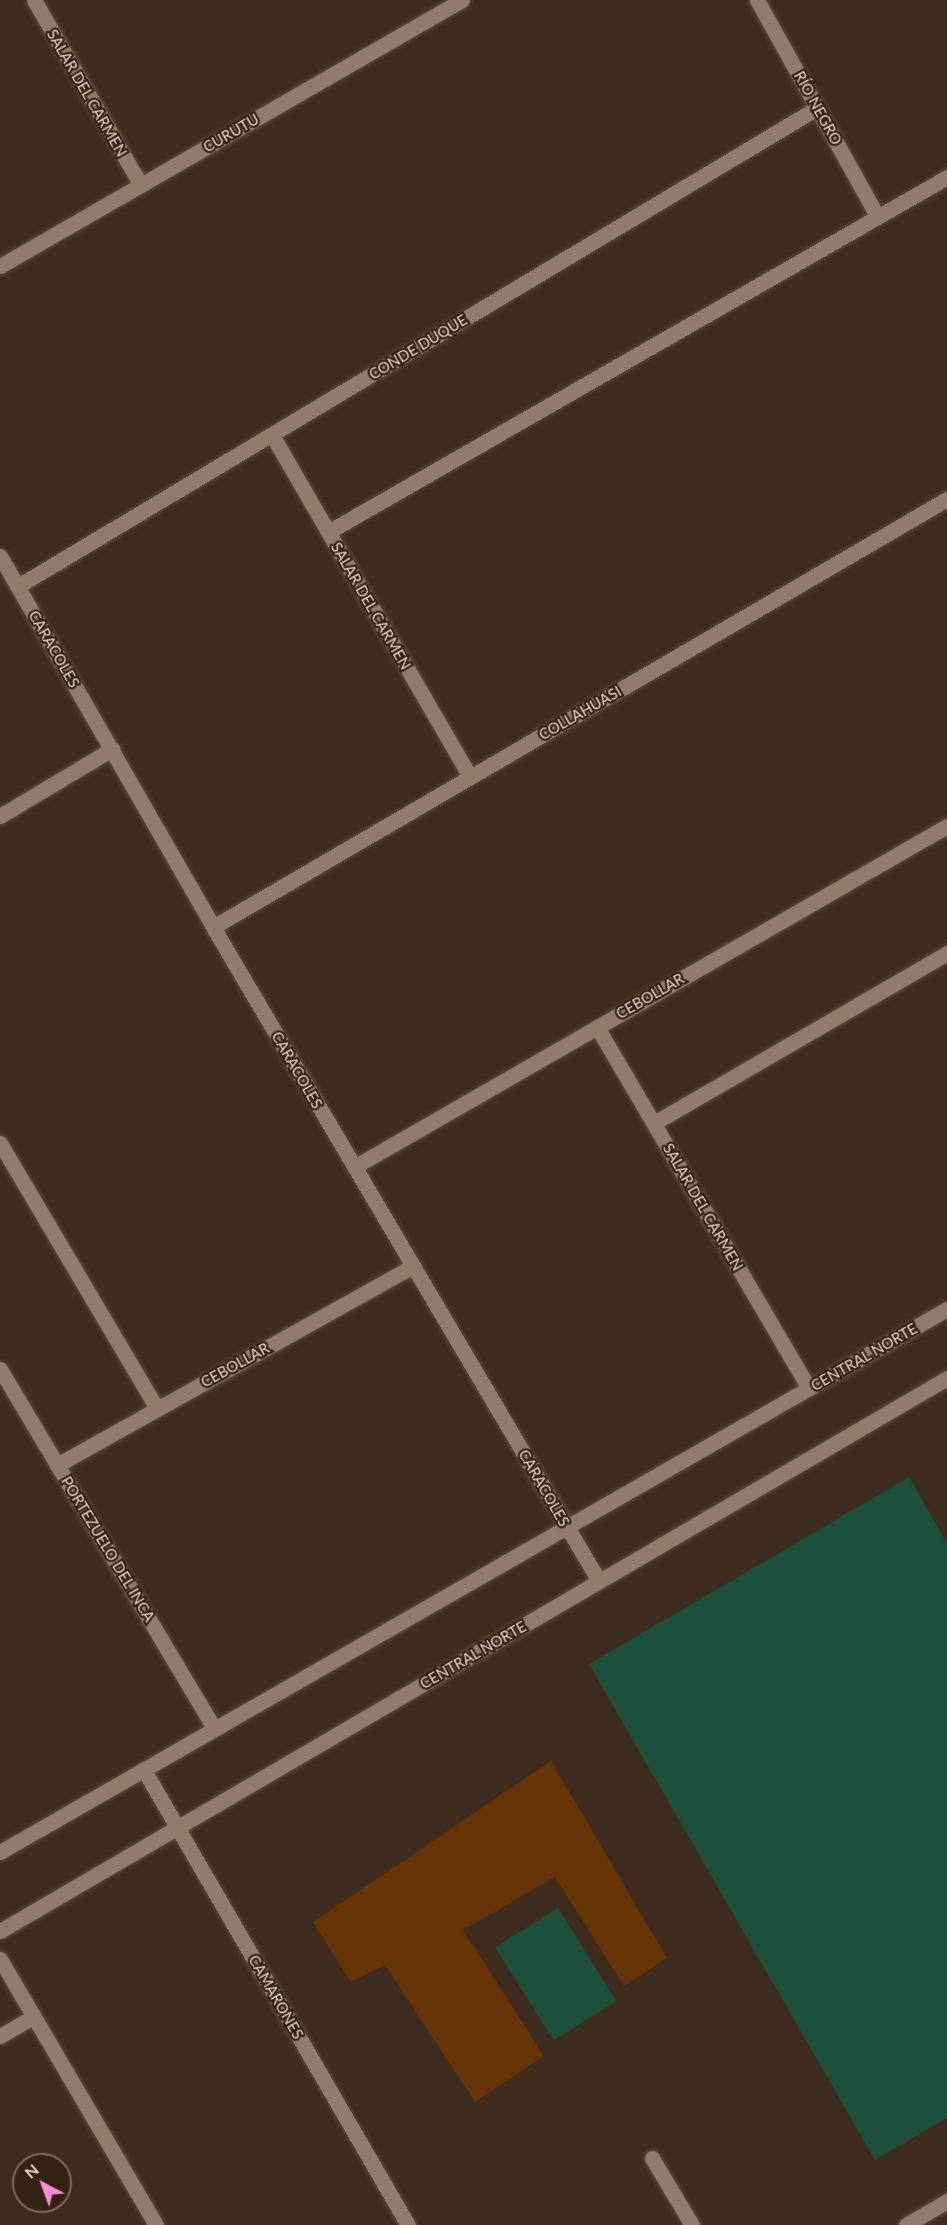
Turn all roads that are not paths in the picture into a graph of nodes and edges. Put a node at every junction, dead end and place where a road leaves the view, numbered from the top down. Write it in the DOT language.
graph roads {
  1 [pos="34,0"];
  2 [pos="462,0"];
  3 [pos="757,0"];
  4 [pos="818,108"];
  5 [pos="947,177"];
  6 [pos="141,185"];
  7 [pos="878,217"];
  8 [pos="0,266"];
  9 [pos="272,435"];
  10 [pos="947,499"];
  11 [pos="328,532"];
  12 [pos="0,556"];
  13 [pos="18,586"];
  14 [pos="112,748"];
  15 [pos="470,777"];
  16 [pos="0,816"];
  17 [pos="947,825"];
  18 [pos="213,927"];
  19 [pos="947,953"];
  20 [pos="597,1027"];
  21 [pos="654,1123"];
  22 [pos="0,1143"];
  23 [pos="354,1167"];
  24 [pos="413,1266"];
  25 [pos="947,1309"];
  26 [pos="0,1369"];
  27 [pos="947,1378"];
  28 [pos="809,1388"];
  29 [pos="157,1409"];
  30 [pos="57,1465"];
  31 [pos="567,1526"];
  32 [pos="599,1581"];
  33 [pos="215,1729"];
  34 [pos="144,1770"];
  35 [pos="178,1828"];
  36 [pos="0,1852"];
  37 [pos="0,1931"];
  38 [pos="0,1959"];
  39 [pos="34,2016"];
  40 [pos="0,2036"];
  41 [pos="652,2158"];
  42 [pos="947,2201"];
  43 [pos="156,2225"];
  44 [pos="408,2225"];
  45 [pos="692,2225"];
  46 [pos="906,2225"];
  1 -- 6 [label="street, SALAR DEL CARMEN"];
  2 -- 6 [label="street, CURUTU"];
  3 -- 4 [label="street, RÍO NEGRO"];
  4 -- 7 [label="street, RÍO NEGRO"];
  4 -- 9 [label="street, CONDE DUQUE"];
  5 -- 7 [label="street"];
  6 -- 8 [label="street, CURUTU"];
  7 -- 11 [label="street"];
  9 -- 11 [label="street, SALAR DEL CARMEN"];
  9 -- 13 [label="street, CONDE DUQUE"];
  10 -- 15 [label="street, COLLAHUASI"];
  11 -- 15 [label="street, SALAR DEL CARMEN"];
  12 -- 13 [label="street, CARACOLES"];
  13 -- 14 [label="street, CARACOLES"];
  14 -- 16 [label="street"];
  14 -- 18 [label="street, CARACOLES"];
  15 -- 18 [label="street, COLLAHUASI"];
  17 -- 20 [label="street, CEBOLLAR"];
  18 -- 23 [label="street, CARACOLES"];
  19 -- 21 [label="street"];
  20 -- 21 [label="street, SALAR DEL CARMEN"];
  20 -- 23 [label="street, CEBOLLAR"];
  21 -- 28 [label="street, SALAR DEL CARMEN"];
  22 -- 29 [label="street"];
  23 -- 24 [label="street, CARACOLES"];
  24 -- 29 [label="street, CEBOLLAR"];
  24 -- 31 [label="street, CARACOLES"];
  25 -- 28 [label="street, CENTRAL NORTE"];
  26 -- 30 [label="street, PORTEZUELO DEL INCA"];
  27 -- 32 [label="street, CENTRAL NORTE"];
  28 -- 31 [label="street, CENTRAL NORTE"];
  29 -- 30 [label="street, CEBOLLAR"];
  30 -- 33 [label="street, PORTEZUELO DEL INCA"];
  31 -- 32 [label="street, CARACOLES"];
  31 -- 33 [label="street, CENTRAL NORTE"];
  32 -- 35 [label="street, CENTRAL NORTE"];
  33 -- 34 [label="street, CENTRAL NORTE"];
  34 -- 35 [label="street, CAMARONES"];
  34 -- 36 [label="street, CENTRAL NORTE"];
  35 -- 37 [label="street, CENTRAL NORTE"];
  35 -- 44 [label="street, CAMARONES"];
  38 -- 39 [label="street"];
  39 -- 40 [label="street"];
  39 -- 43 [label="street"];
  41 -- 45 [label="street"];
  42 -- 46 [label="street"];
}
